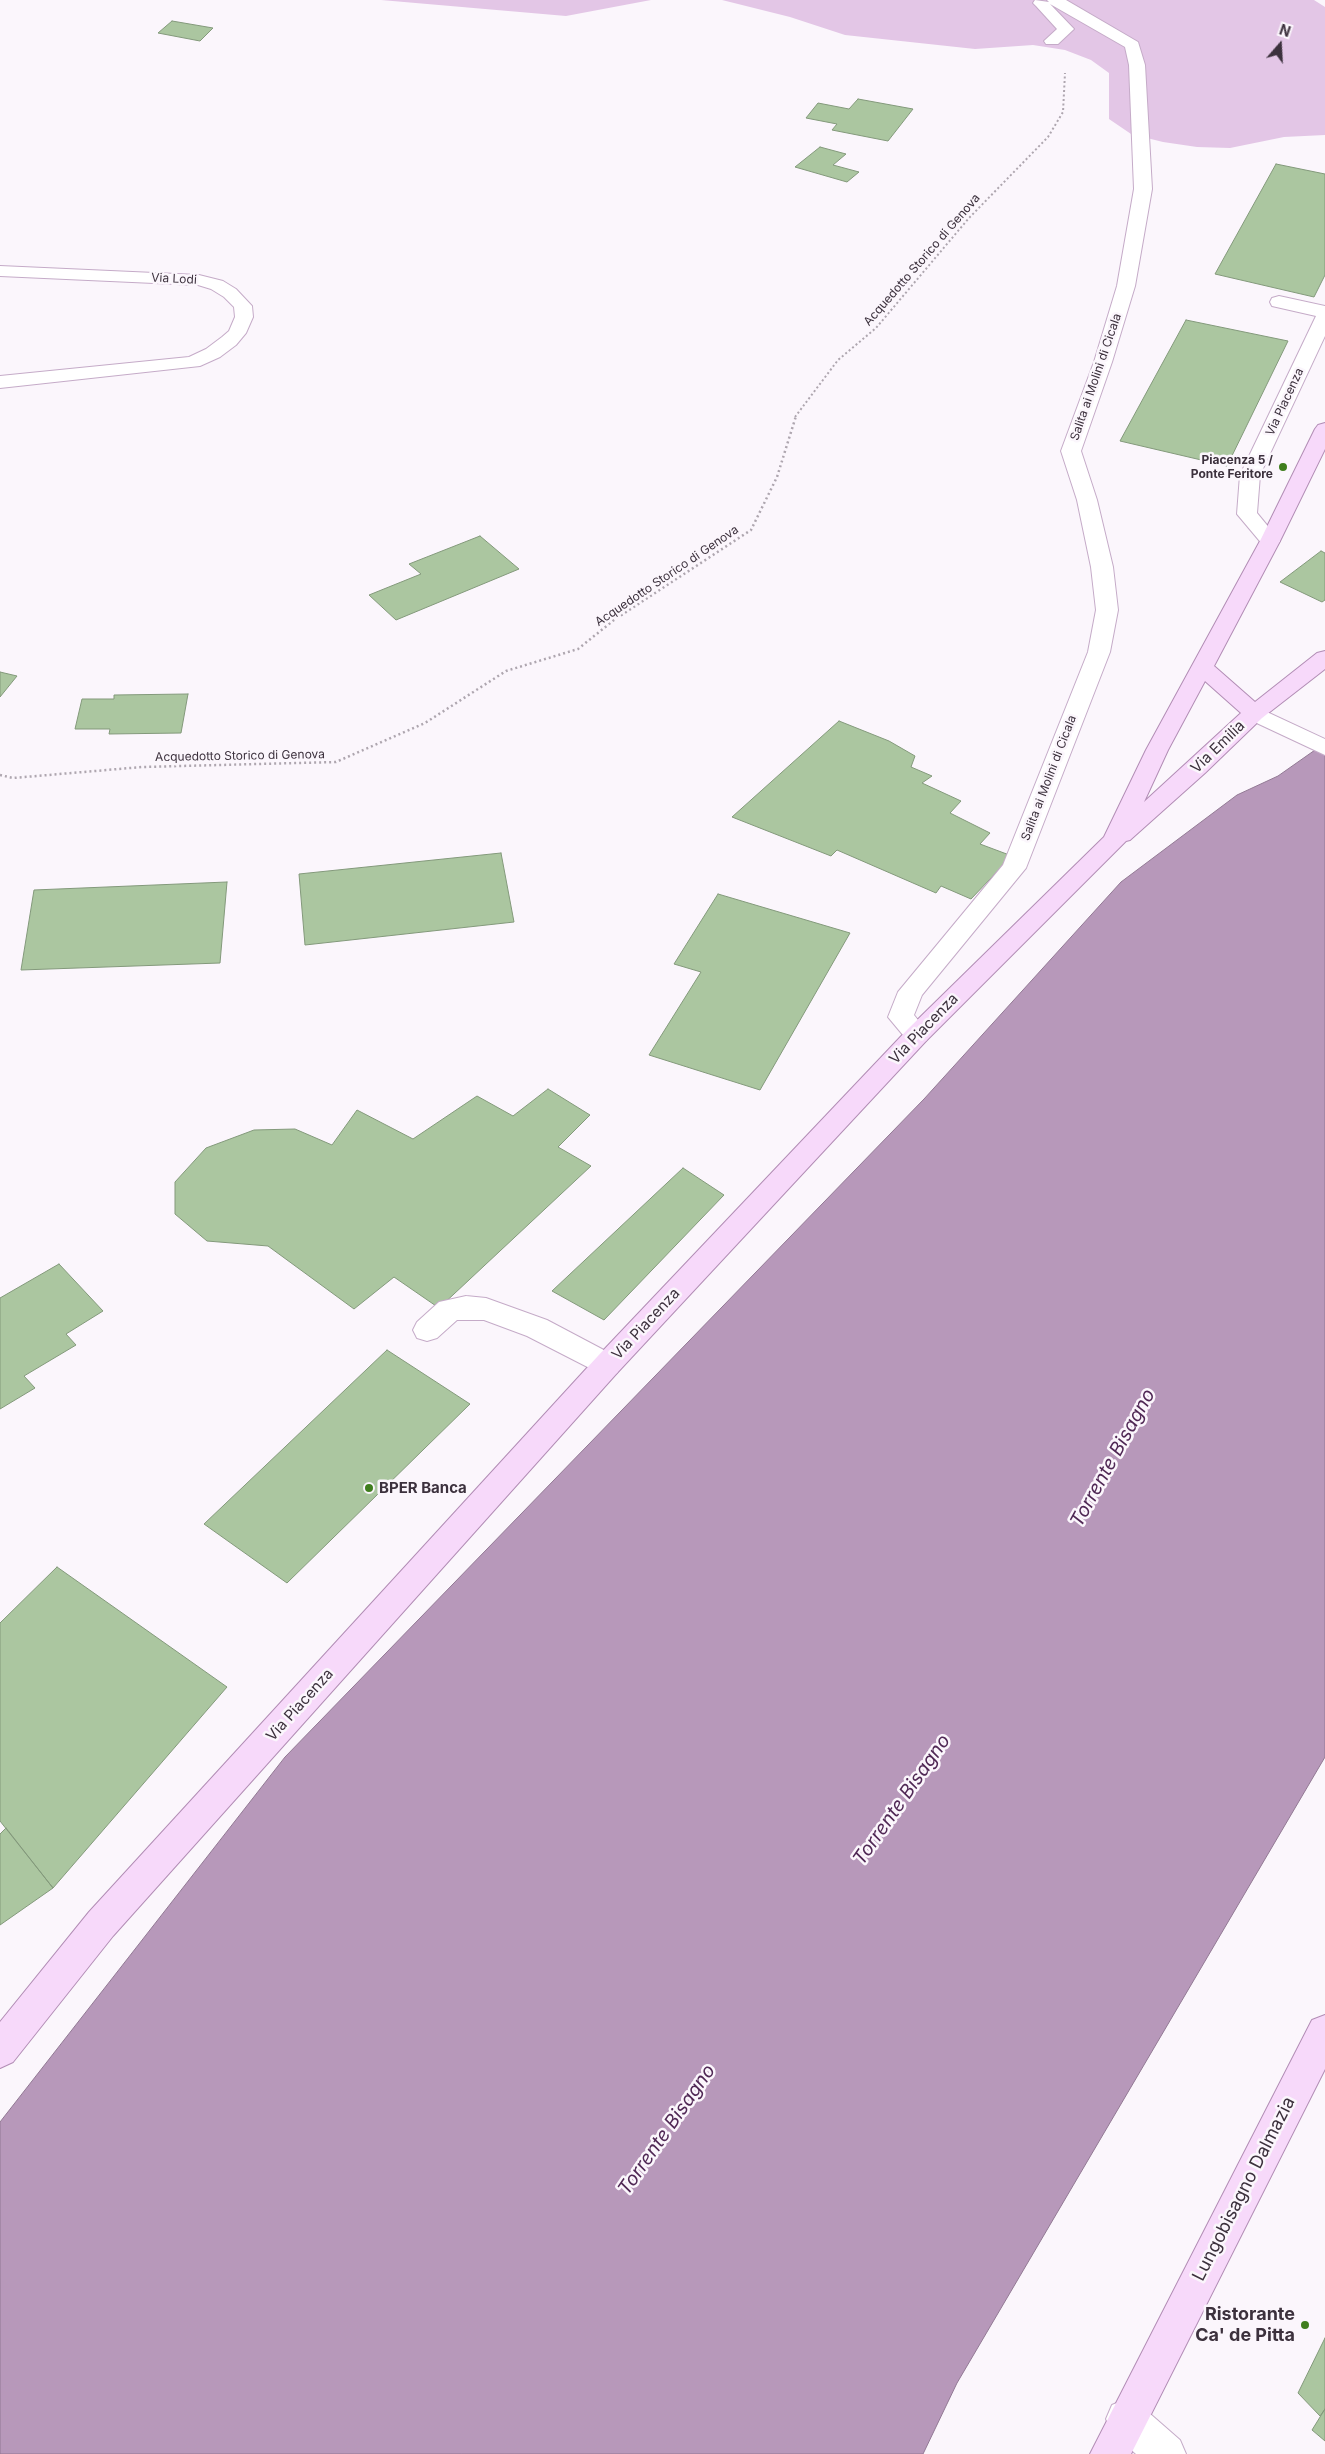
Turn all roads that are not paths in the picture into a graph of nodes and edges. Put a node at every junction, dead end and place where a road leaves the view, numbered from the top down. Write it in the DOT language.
graph roads {
  1 [pos="1038,0"];
  2 [pos="1055,0"];
  3 [pos="1052,41"];
  4 [pos="0,270"];
  5 [pos="1279,302"];
  6 [pos="1325,314"];
  7 [pos="0,382"];
  8 [pos="1325,429"];
  9 [pos="1270,541"];
  10 [pos="1325,658"];
  11 [pos="1202,667"];
  12 [pos="1254,713"];
  13 [pos="1325,748"];
  14 [pos="1114,840"];
  15 [pos="917,1034"];
  16 [pos="427,1330"];
  17 [pos="607,1365"];
  18 [pos="1325,2032"];
  19 [pos="0,2050"];
  20 [pos="1126,2419"];
  21 [pos="1110,2454"];
  22 [pos="1166,2454"];
  1 -- 3 [label="street"];
  2 -- 15 [label="street, Salita ai Molini di Cicala"];
  4 -- 7 [label="street, Via Lodi"];
  5 -- 6 [label="street"];
  6 -- 9 [label="street, Via Piacenza"];
  8 -- 9 [label="main road, Via Piacenza"];
  9 -- 11 [label="main road, Via Piacenza"];
  10 -- 12 [label="main road, Via Emilia"];
  11 -- 12 [label="main road"];
  11 -- 14 [label="main road, Via Piacenza"];
  12 -- 13 [label="street"];
  12 -- 14 [label="main road, Via Emilia"];
  14 -- 15 [label="main road, Via Piacenza"];
  15 -- 17 [label="main road, Via Piacenza"];
  16 -- 17 [label="street, Via Piacenza"];
  17 -- 19 [label="main road, Via Piacenza"];
  18 -- 20 [label="main road, Lungobisagno Dalmazia"];
  20 -- 21 [label="main road, Lungobisagno Dalmazia"];
  20 -- 22 [label="street"];
}
